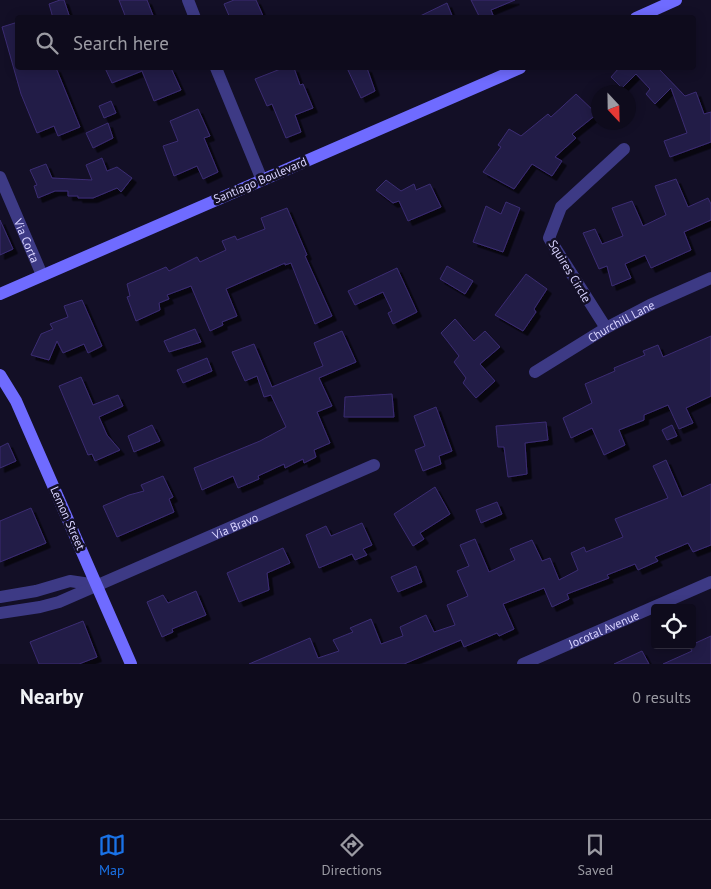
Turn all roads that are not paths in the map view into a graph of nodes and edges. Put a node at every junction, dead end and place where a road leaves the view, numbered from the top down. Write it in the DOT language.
graph roads {
  1 [pos="188,0"];
  2 [pos="676,0"];
  3 [pos="194,15"];
  4 [pos="643,15"];
  5 [pos="217,70"];
  6 [pos="515,70"];
  7 [pos="624,149"];
  8 [pos="0,177"];
  9 [pos="262,180"];
  10 [pos="42,275"];
  11 [pos="711,278"];
  12 [pos="0,294"];
  13 [pos="606,328"];
  14 [pos="536,372"];
  15 [pos="0,375"];
  16 [pos="374,465"];
  17 [pos="711,582"];
  18 [pos="97,585"];
  19 [pos="0,597"];
  20 [pos="0,613"];
  21 [pos="131,664"];
  22 [pos="523,664"];
  1 -- 3 [label="street"];
  2 -- 4 [label="street"];
  5 -- 9 [label="street"];
  6 -- 9 [label="street, Santiago Boulevard"];
  7 -- 13 [label="street, Squires Circle"];
  8 -- 10 [label="street, Via Corta"];
  9 -- 10 [label="street, Santiago Boulevard"];
  10 -- 12 [label="street, Santiago Boulevard"];
  11 -- 13 [label="street, Churchill Lane"];
  13 -- 14 [label="street, Churchill Lane"];
  15 -- 18 [label="street, Lemon Street"];
  16 -- 18 [label="street, Via Bravo"];
  17 -- 22 [label="street, Jocotal Avenue"];
  18 -- 19 [label="street"];
  18 -- 20 [label="street, Via Bravo"];
  18 -- 21 [label="street, Lemon Street"];
}
